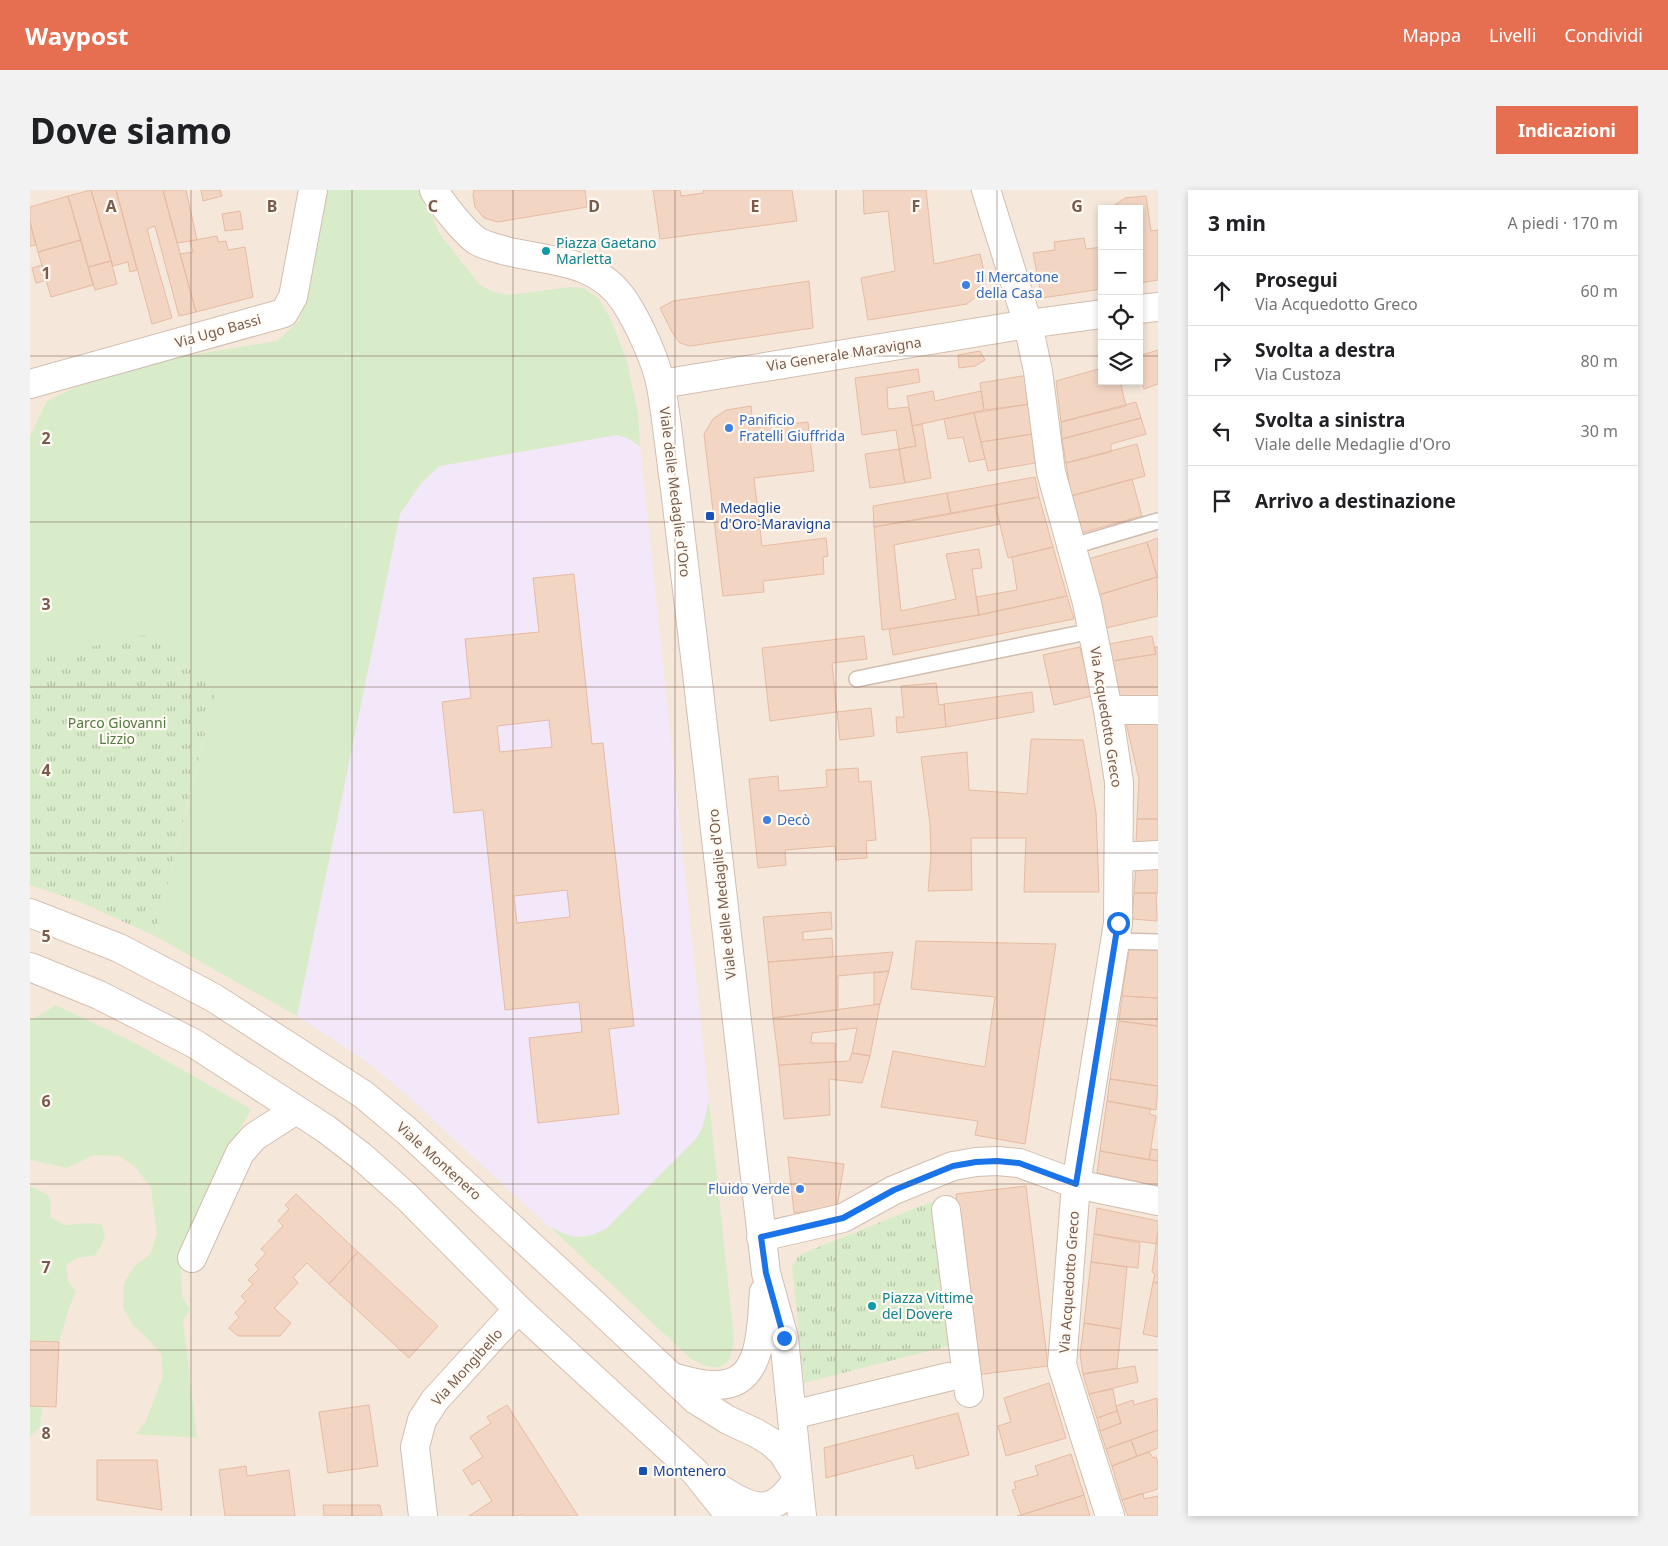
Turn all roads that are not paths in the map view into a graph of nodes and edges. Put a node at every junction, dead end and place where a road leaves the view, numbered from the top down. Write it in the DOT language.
graph roads {
  1 [pos="313,190"];
  2 [pos="434,190"];
  3 [pos="454,190"];
  4 [pos="991,192"];
  5 [pos="459,222"];
  6 [pos="1158,307"];
  7 [pos="1143,309"];
  8 [pos="1098,315"];
  9 [pos="1028,324"];
  10 [pos="30,384"];
  11 [pos="661,384"];
  12 [pos="1158,521"];
  13 [pos="1070,547"];
  14 [pos="1092,631"];
  15 [pos="857,679"];
  16 [pos="1108,710"];
  17 [pos="1158,710"];
  18 [pos="1158,855"];
  19 [pos="1120,857"];
  20 [pos="30,913"];
  21 [pos="1115,941"];
  22 [pos="1158,942"];
  23 [pos="30,967"];
  24 [pos="296,1110"];
  25 [pos="1076,1184"];
  26 [pos="1158,1201"];
  27 [pos="946,1210"];
  28 [pos="761,1237"];
  29 [pos="192,1258"];
  30 [pos="766,1273"];
  31 [pos="518,1309"];
  32 [pos="672,1377"];
  33 [pos="792,1415"];
  34 [pos="695,1472"];
  35 [pos="798,1478"];
  36 [pos="423,1516"];
  37 [pos="730,1516"];
  38 [pos="802,1516"];
  39 [pos="1110,1516"];
  1 -- 10 [label="street, Via Ugo Bassi"];
  2 -- 5 [label="street, Viale delle Medaglie d'Oro"];
  3 -- 5 [label="street"];
  4 -- 9 [label="street, Via Acquedotto Greco"];
  5 -- 11 [label="street, Viale delle Medaglie d'Oro"];
  6 -- 7 [label="street"];
  8 -- 9 [label="street, Via Generale Maravigna"];
  9 -- 11 [label="street, Via Generale Maravigna"];
  9 -- 13 [label="street, Via Acquedotto Greco"];
  11 -- 28 [label="street, Viale delle Medaglie d'Oro"];
  12 -- 13 [label="lane"];
  13 -- 14 [label="street, Via Acquedotto Greco"];
  14 -- 15 [label="lane"];
  14 -- 16 [label="street, Via Acquedotto Greco"];
  16 -- 17 [label="street"];
  16 -- 19 [label="street, Via Acquedotto Greco"];
  18 -- 19 [label="street"];
  19 -- 21 [label="street, Via Acquedotto Greco"];
  20 -- 32 [label="street, Viale Montenero"];
  21 -- 22 [label="lane"];
  21 -- 25 [label="street, Via Acquedotto Greco"];
  23 -- 24 [label="street"];
  24 -- 29 [label="street"];
  24 -- 31 [label="street"];
  25 -- 26 [label="street"];
  25 -- 28 [label="street"];
  25 -- 39 [label="street, Via Acquedotto Greco"];
  27 -- 33 [label="street"];
  28 -- 30 [label="street, Viale delle Medaglie d'Oro"];
  30 -- 32 [label="street"];
  30 -- 33 [label="street, Viale delle Medaglie d'Oro"];
  31 -- 34 [label="street"];
  31 -- 36 [label="street, Via Mongibello"];
  32 -- 35 [label="street, Viale Montenero"];
  33 -- 35 [label="street, Viale delle Medaglie d'Oro"];
  34 -- 35 [label="street"];
  34 -- 37 [label="street"];
  35 -- 38 [label="street, Viale delle Medaglie d'Oro"];
}
